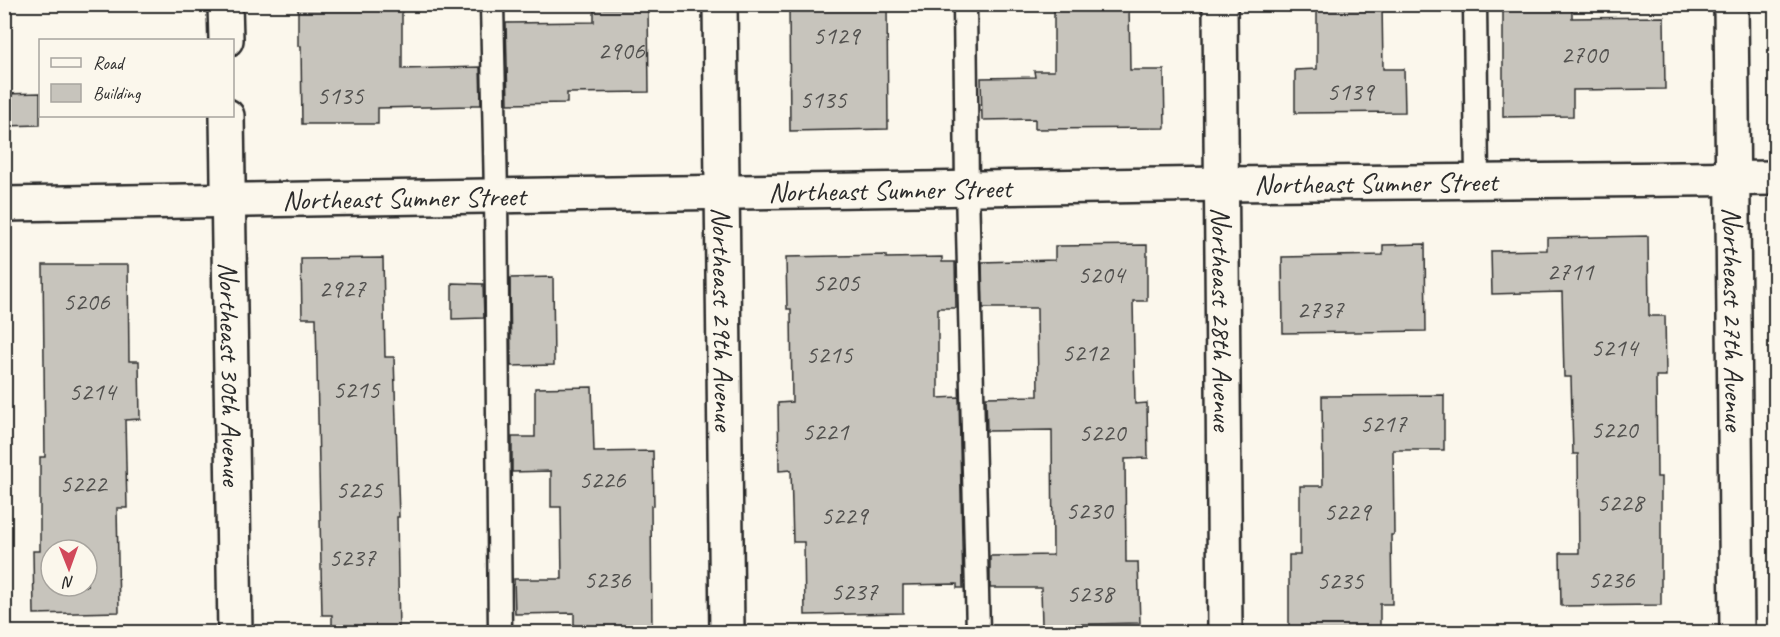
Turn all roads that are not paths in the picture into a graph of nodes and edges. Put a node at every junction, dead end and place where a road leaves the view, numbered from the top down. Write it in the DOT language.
graph roads {
  1 [pos="225,4"];
  2 [pos="492,4"];
  3 [pos="720,4"];
  4 [pos="965,4"];
  5 [pos="1220,4"];
  6 [pos="1475,4"];
  7 [pos="1731,4"];
  8 [pos="226,39"];
  9 [pos="227,117"];
  10 [pos="1776,178"];
  11 [pos="1733,179"];
  12 [pos="1477,181"];
  13 [pos="1222,184"];
  14 [pos="967,188"];
  15 [pos="722,192"];
  16 [pos="496,195"];
  17 [pos="229,200"];
  18 [pos="4,204"];
  19 [pos="235,633"];
  20 [pos="500,633"];
  21 [pos="727,633"];
  22 [pos="978,633"];
  23 [pos="1226,633"];
  24 [pos="1737,633"];
  1 -- 8 [label="street"];
  2 -- 16 [label="lane"];
  3 -- 15 [label="street, Northeast 29th Avenue"];
  4 -- 14 [label="lane"];
  5 -- 13 [label="street, Northeast 28th Avenue"];
  6 -- 12 [label="lane"];
  7 -- 11 [label="street, Northeast 27th Avenue"];
  9 -- 17 [label="street, Northeast 30th Avenue"];
  10 -- 11 [label="street, Northeast Sumner Street"];
  11 -- 12 [label="street, Northeast Sumner Street"];
  11 -- 24 [label="street, Northeast 27th Avenue"];
  12 -- 13 [label="street, Northeast Sumner Street"];
  13 -- 14 [label="street, Northeast Sumner Street"];
  13 -- 23 [label="street, Northeast 28th Avenue"];
  14 -- 15 [label="street, Northeast Sumner Street"];
  14 -- 22 [label="lane"];
  15 -- 16 [label="street, Northeast Sumner Street"];
  15 -- 21 [label="street, Northeast 29th Avenue"];
  16 -- 17 [label="street, Northeast Sumner Street"];
  16 -- 20 [label="lane"];
  17 -- 18 [label="street, Northeast Sumner Street"];
  17 -- 19 [label="street, Northeast 30th Avenue"];
}
